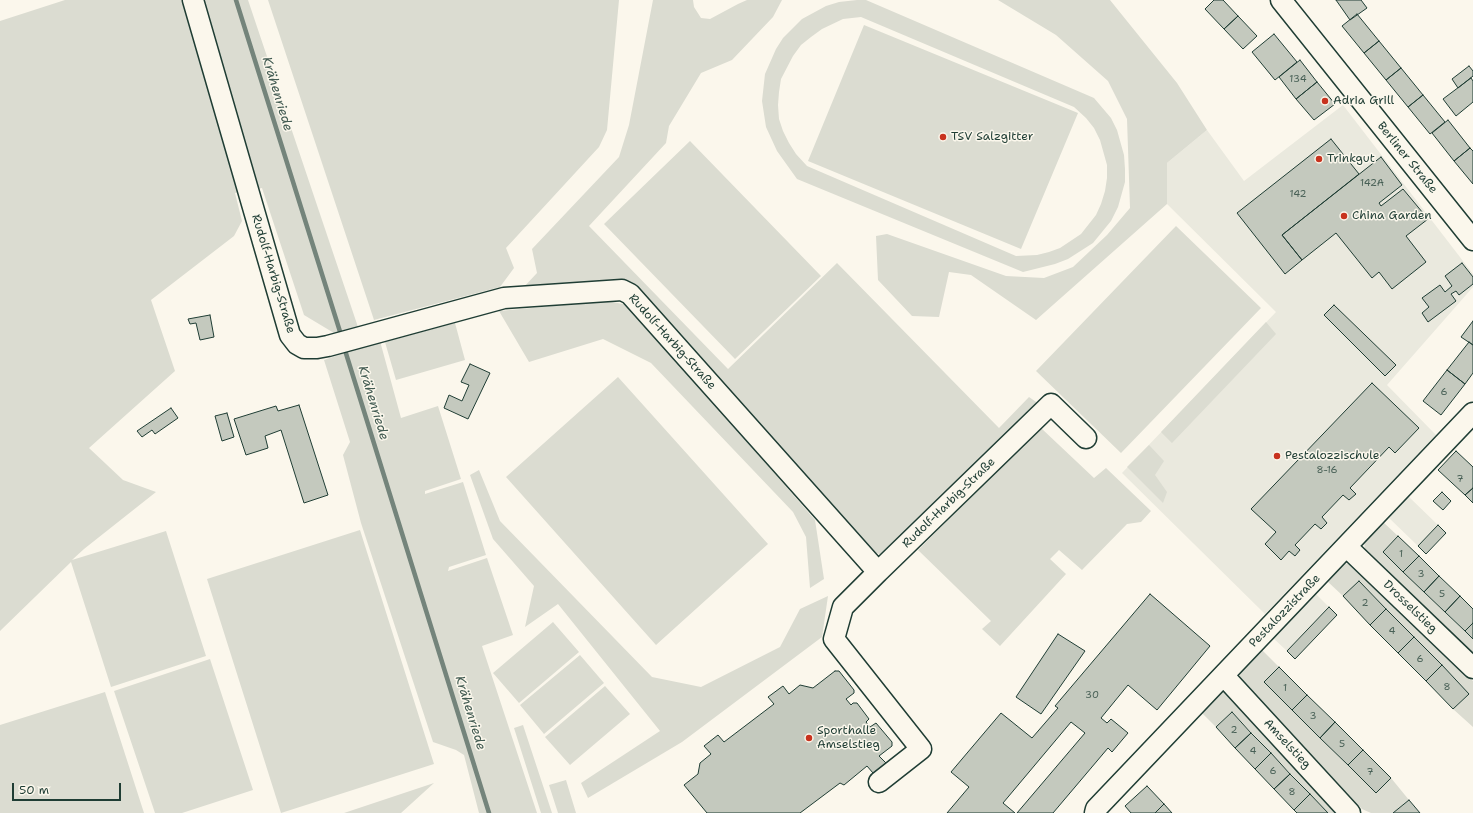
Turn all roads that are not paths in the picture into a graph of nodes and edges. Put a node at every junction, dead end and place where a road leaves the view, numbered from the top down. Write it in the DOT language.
graph roads {
  1 [pos="194,0"];
  2 [pos="1281,0"];
  3 [pos="1473,240"];
  4 [pos="1473,413"];
  5 [pos="1086,438"];
  6 [pos="1347,547"];
  7 [pos="878,572"];
  8 [pos="1473,668"];
  9 [pos="1224,676"];
  10 [pos="879,782"];
  11 [pos="1096,811"];
  12 [pos="1350,813"];
  1 -- 7 [label="street, Rudolf-Harbig-Straße"];
  2 -- 3 [label="street, Berliner Straße"];
  4 -- 6 [label="street, Pestalozzistraße"];
  5 -- 7 [label="street, Rudolf-Harbig-Straße"];
  6 -- 8 [label="street, Drosselstieg"];
  6 -- 9 [label="street, Pestalozzistraße"];
  7 -- 10 [label="street"];
  9 -- 11 [label="street, Pestalozzistraße"];
  9 -- 12 [label="street, Amselstieg"];
}
